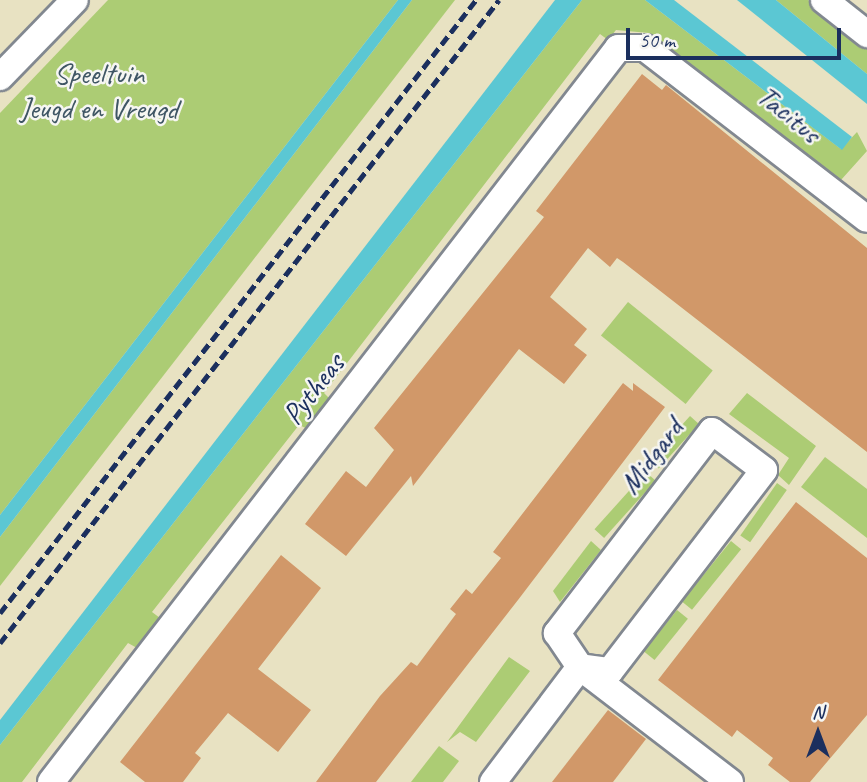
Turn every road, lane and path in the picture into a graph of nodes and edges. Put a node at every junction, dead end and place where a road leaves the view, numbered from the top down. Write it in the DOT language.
graph roads {
  1 [pos="75,0"];
  2 [pos="824,0"];
  3 [pos="867,34"];
  4 [pos="632,44"];
  5 [pos="0,77"];
  6 [pos="867,219"];
  7 [pos="580,667"];
  8 [pos="51,782"];
  9 [pos="493,782"];
  10 [pos="730,782"];
  1 -- 5 [label="street"];
  2 -- 3 [label="street"];
  4 -- 6 [label="street, Tacitus"];
  4 -- 8 [label="street, Pytheas"];
  7 -- 7 [label="street, Midgard"];
  7 -- 9 [label="street"];
  7 -- 10 [label="street, Midgard"];
}
